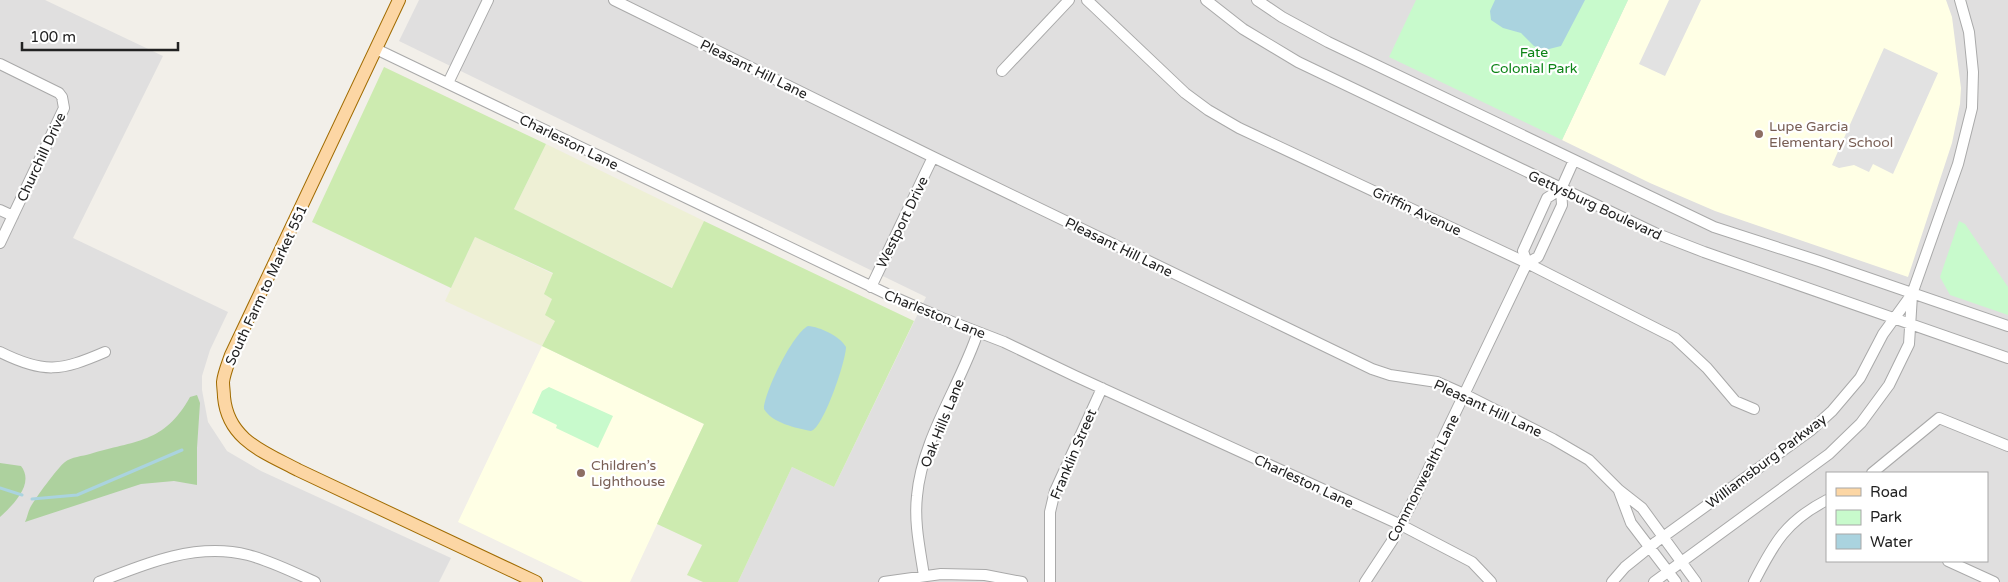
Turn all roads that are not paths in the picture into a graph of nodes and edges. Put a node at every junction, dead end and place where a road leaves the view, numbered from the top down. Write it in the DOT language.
graph roads {
  1 [pos="399,0"];
  2 [pos="488,0"];
  3 [pos="614,0"];
  4 [pos="1068,0"];
  5 [pos="1087,0"];
  6 [pos="1206,0"];
  7 [pos="1257,0"];
  8 [pos="1960,0"];
  9 [pos="376,49"];
  10 [pos="0,64"];
  11 [pos="1002,71"];
  12 [pos="448,83"];
  13 [pos="933,157"];
  14 [pos="1574,160"];
  15 [pos="1561,189"];
  16 [pos="0,210"];
  17 [pos="13,216"];
  18 [pos="0,243"];
  19 [pos="1527,263"];
  20 [pos="871,287"];
  21 [pos="1912,294"];
  22 [pos="1894,318"];
  23 [pos="1910,324"];
  24 [pos="2008,326"];
  25 [pos="978,332"];
  26 [pos="0,352"];
  27 [pos="105,352"];
  28 [pos="2008,358"];
  29 [pos="1102,388"];
  30 [pos="1464,394"];
  31 [pos="1754,409"];
  32 [pos="2008,446"];
  33 [pos="1873,472"];
  34 [pos="1619,490"];
  35 [pos="1826,501"];
  36 [pos="1400,525"];
  37 [pos="1664,537"];
  38 [pos="1650,547"];
  39 [pos="1681,562"];
  40 [pos="1950,562"];
  41 [pos="1668,572"];
  42 [pos="924,576"];
  43 [pos="99,582"];
  44 [pos="315,582"];
  45 [pos="536,582"];
  46 [pos="884,582"];
  47 [pos="1022,582"];
  48 [pos="1050,582"];
  49 [pos="1365,582"];
  50 [pos="1491,582"];
  51 [pos="1612,582"];
  52 [pos="1654,582"];
  53 [pos="1676,582"];
  54 [pos="1696,582"];
  55 [pos="1754,582"];
  56 [pos="1994,582"];
  1 -- 9 [label="main road, South Farm to Market 551"];
  2 -- 12 [label="street"];
  3 -- 13 [label="street, Pleasant Hill Lane"];
  4 -- 11 [label="street"];
  5 -- 19 [label="street, Griffin Avenue"];
  6 -- 15 [label="street, Gettysburg Boulevard"];
  7 -- 14 [label="street"];
  8 -- 21 [label="street, Williamsburg Parkway"];
  9 -- 12 [label="street, Charleston Lane"];
  9 -- 45 [label="main road, South Farm to Market 551"];
  10 -- 17 [label="street, Churchill Drive"];
  12 -- 20 [label="street, Charleston Lane"];
  13 -- 20 [label="street, Westport Drive"];
  13 -- 30 [label="street, Pleasant Hill Lane"];
  14 -- 15 [label="street"];
  14 -- 21 [label="street"];
  15 -- 19 [label="street, Commonwealth Lane"];
  15 -- 19 [label="street, Commonwealth Lane"];
  15 -- 22 [label="street, Gettysburg Boulevard"];
  16 -- 17 [label="street"];
  17 -- 18 [label="street, Churchill Drive"];
  19 -- 30 [label="street, Commonwealth Lane"];
  19 -- 31 [label="street, Griffin Avenue"];
  20 -- 25 [label="street, Charleston Lane"];
  21 -- 22 [label="street, Williamsburg Parkway"];
  21 -- 23 [label="street, Williamsburg Parkway"];
  21 -- 24 [label="street"];
  22 -- 23 [label="street, Gettysburg Boulevard"];
  22 -- 37 [label="street, Williamsburg Parkway"];
  23 -- 28 [label="street, Gettysburg Boulevard"];
  23 -- 39 [label="street, Williamsburg Parkway"];
  25 -- 29 [label="street, Charleston Lane"];
  25 -- 42 [label="street, Oak Hills Lane"];
  26 -- 27 [label="street"];
  29 -- 36 [label="street, Charleston Lane"];
  29 -- 48 [label="street, Franklin Street"];
  30 -- 34 [label="street, Pleasant Hill Lane"];
  30 -- 36 [label="street, Commonwealth Lane"];
  32 -- 33 [label="street"];
  34 -- 37 [label="street, Pleasant Hill Lane"];
  34 -- 38 [label="street, Pleasant Hill Lane"];
  35 -- 55 [label="street"];
  36 -- 49 [label="street, Commonwealth Lane"];
  36 -- 50 [label="street, Charleston Lane"];
  37 -- 38 [label="street, Williamsburg Parkway"];
  37 -- 39 [label="street, Pleasant Hill Lane"];
  38 -- 41 [label="street, Pleasant Hill Lane"];
  38 -- 51 [label="street, Williamsburg Parkway"];
  39 -- 41 [label="street, Williamsburg Parkway"];
  39 -- 54 [label="street, Pleasant Hill Lane"];
  40 -- 56 [label="street"];
  41 -- 52 [label="street, Williamsburg Parkway"];
  41 -- 53 [label="street, Pleasant Hill Lane"];
  42 -- 46 [label="street"];
  42 -- 47 [label="street"];
  43 -- 44 [label="street"];
}
